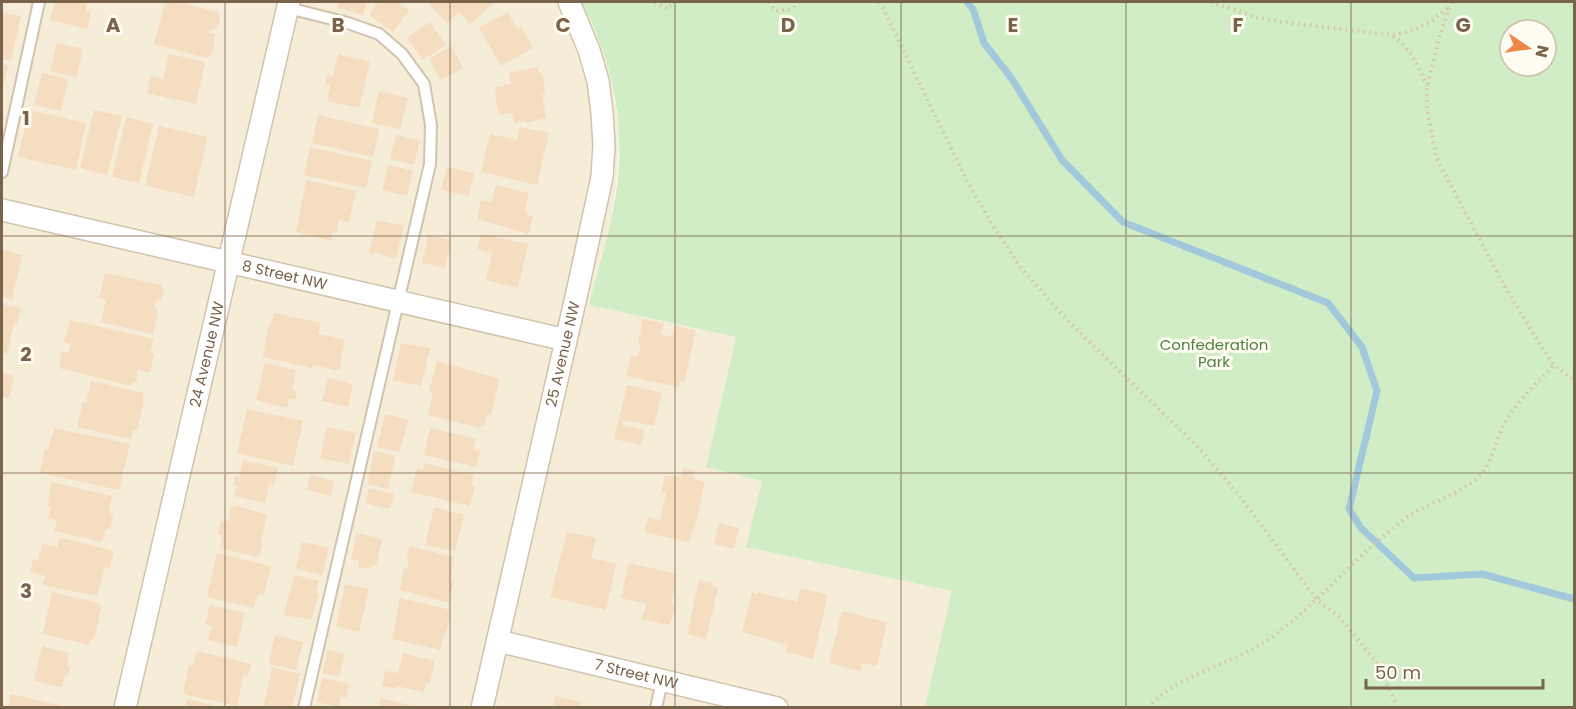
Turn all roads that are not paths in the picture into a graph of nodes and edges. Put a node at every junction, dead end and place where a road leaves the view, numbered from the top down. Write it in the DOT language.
graph roads {
  1 [pos="39,2"];
  2 [pos="569,2"];
  3 [pos="288,5"];
  4 [pos="2,172"];
  5 [pos="2,210"];
  6 [pos="229,262"];
  7 [pos="399,301"];
  8 [pos="566,340"];
  9 [pos="498,641"];
  10 [pos="662,681"];
  11 [pos="125,708"];
  12 [pos="304,708"];
  13 [pos="482,708"];
  14 [pos="656,708"];
  15 [pos="777,708"];
  1 -- 4 [label="lane"];
  2 -- 8 [label="street, 25 Avenue NW"];
  3 -- 6 [label="street, 24 Avenue NW"];
  3 -- 7 [label="lane"];
  5 -- 6 [label="street, 8 Street NW"];
  6 -- 7 [label="street, 8 Street NW"];
  6 -- 11 [label="street, 24 Avenue NW"];
  7 -- 8 [label="street, 8 Street NW"];
  7 -- 12 [label="lane"];
  8 -- 9 [label="street, 25 Avenue NW"];
  9 -- 10 [label="street, 7 Street NW"];
  9 -- 13 [label="street, 25 Avenue NW"];
  10 -- 14 [label="lane"];
  10 -- 15 [label="street, 7 Street NW"];
}
